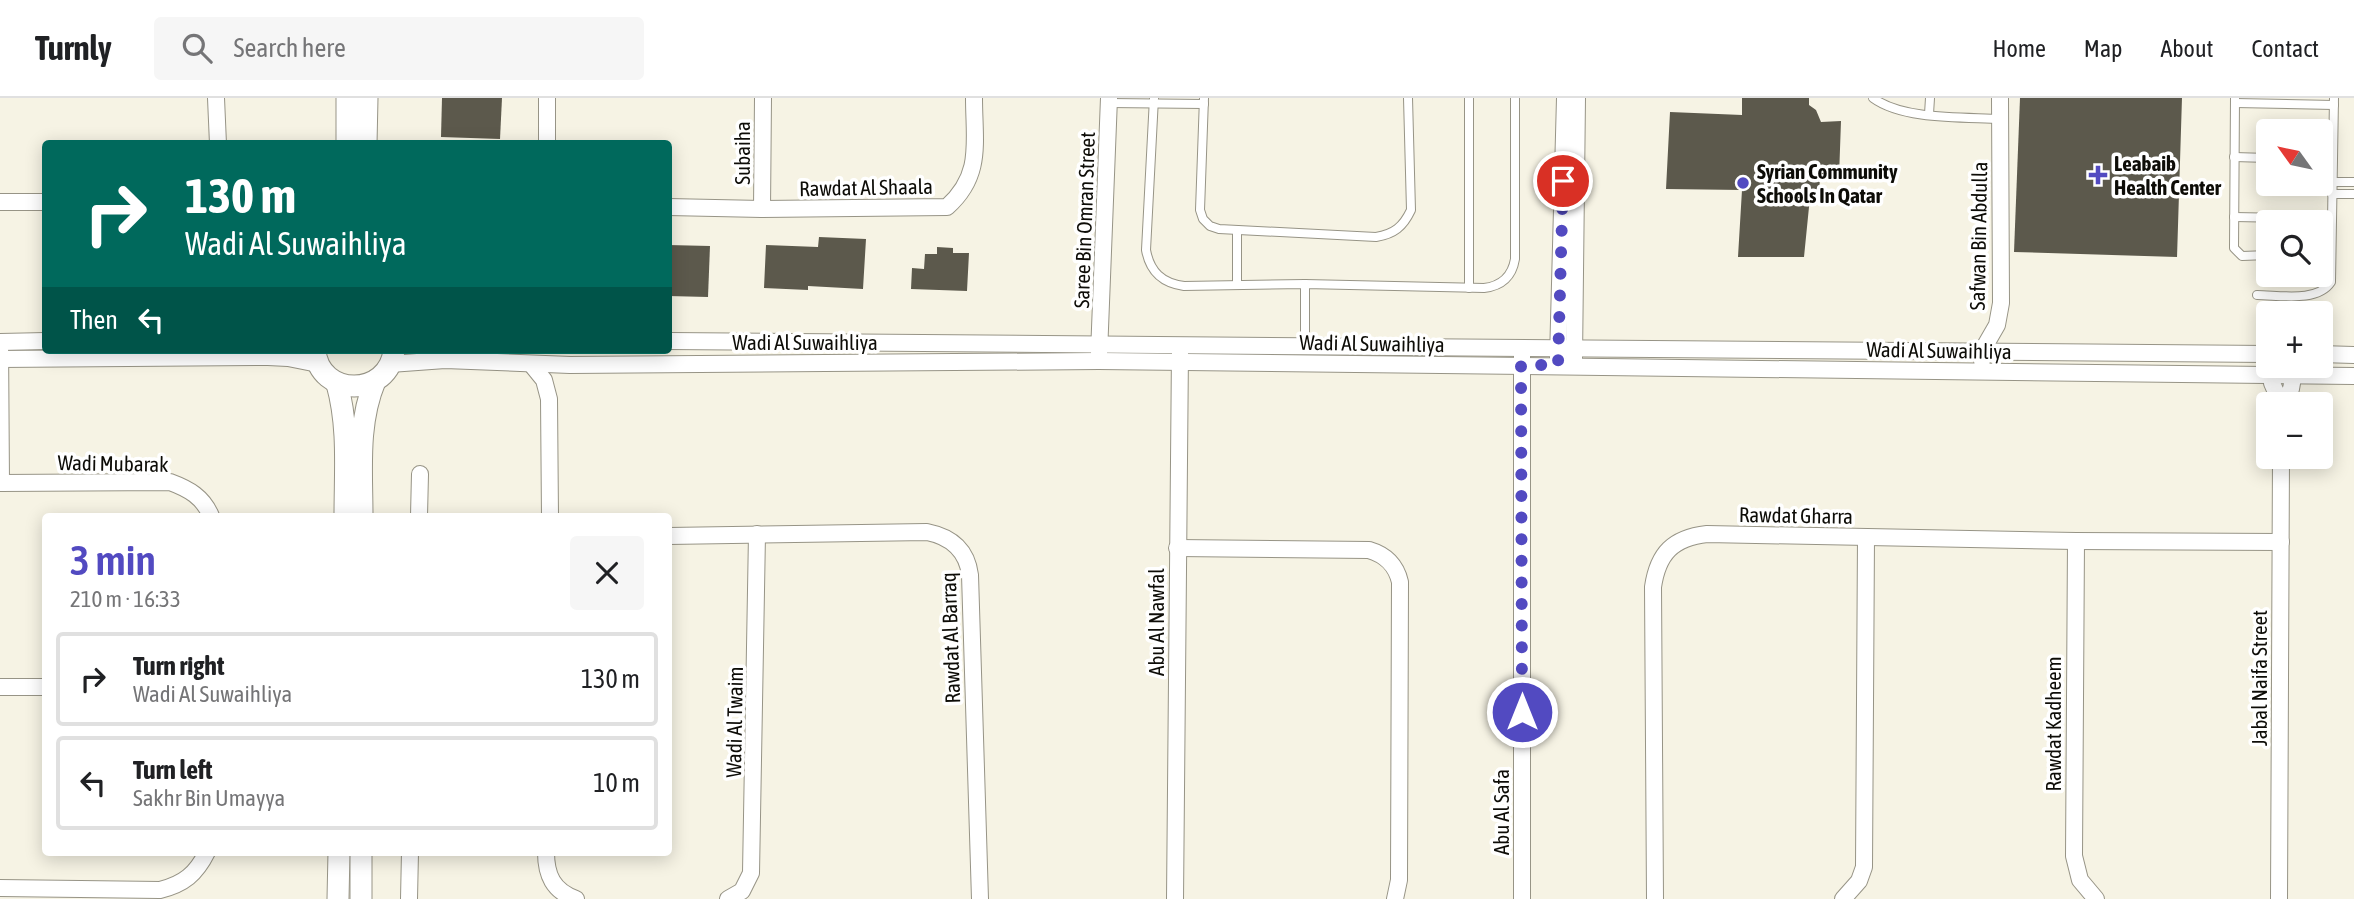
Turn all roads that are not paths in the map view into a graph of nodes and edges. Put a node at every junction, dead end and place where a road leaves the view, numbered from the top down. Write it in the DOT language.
graph roads {
  1 [pos="216,98"];
  2 [pos="347,98"];
  3 [pos="367,98"];
  4 [pos="547,98"];
  5 [pos="763,98"];
  6 [pos="974,98"];
  7 [pos="1408,98"];
  8 [pos="1469,98"];
  9 [pos="1515,98"];
  10 [pos="1565,98"];
  11 [pos="1577,98"];
  12 [pos="1930,98"];
  13 [pos="2000,98"];
  14 [pos="1109,100"];
  15 [pos="1877,100"];
  16 [pos="2235,100"];
  17 [pos="1154,101"];
  18 [pos="1204,101"];
  19 [pos="2334,101"];
  20 [pos="1929,114"];
  21 [pos="2000,119"];
  22 [pos="218,140"];
  23 [pos="347,140"];
  24 [pos="366,140"];
  25 [pos="547,140"];
  26 [pos="2234,157"];
  27 [pos="2256,158"];
  28 [pos="2333,159"];
  29 [pos="2333,182"];
  30 [pos="2354,182"];
  31 [pos="2333,194"];
  32 [pos="2354,194"];
  33 [pos="0,202"];
  34 [pos="42,202"];
  35 [pos="672,206"];
  36 [pos="762,209"];
  37 [pos="2234,217"];
  38 [pos="2256,217"];
  39 [pos="1237,230"];
  40 [pos="2256,255"];
  41 [pos="1237,284"];
  42 [pos="1305,284"];
  43 [pos="2326,287"];
  44 [pos="1469,288"];
  45 [pos="2257,295"];
  46 [pos="42,341"];
  47 [pos="672,341"];
  48 [pos="0,342"];
  49 [pos="1180,345"];
  50 [pos="1522,348"];
  51 [pos="1982,351"];
  52 [pos="1100,353"];
  53 [pos="2256,354"];
  54 [pos="1305,355"];
  55 [pos="2333,355"];
  56 [pos="2354,355"];
  57 [pos="316,357"];
  58 [pos="392,357"];
  59 [pos="1566,357"];
  60 [pos="0,359"];
  61 [pos="1180,362"];
  62 [pos="531,364"];
  63 [pos="570,365"];
  64 [pos="1521,365"];
  65 [pos="2256,370"];
  66 [pos="1981,372"];
  67 [pos="2333,374"];
  68 [pos="2354,376"];
  69 [pos="375,381"];
  70 [pos="337,384"];
  71 [pos="549,399"];
  72 [pos="2281,469"];
  73 [pos="420,474"];
  74 [pos="1,483"];
  75 [pos="209,513"];
  76 [pos="345,513"];
  77 [pos="362,513"];
  78 [pos="419,513"];
  79 [pos="550,513"];
  80 [pos="757,534"];
  81 [pos="672,536"];
  82 [pos="1866,537"];
  83 [pos="2076,541"];
  84 [pos="2281,542"];
  85 [pos="1177,548"];
  86 [pos="0,687"];
  87 [pos="42,687"];
  88 [pos="205,856"];
  89 [pos="339,856"];
  90 [pos="361,856"];
  91 [pos="410,856"];
  92 [pos="546,856"];
  93 [pos="0,888"];
  94 [pos="338,899"];
  95 [pos="361,899"];
  96 [pos="409,899"];
  97 [pos="576,899"];
  98 [pos="728,899"];
  99 [pos="980,899"];
  100 [pos="1175,899"];
  101 [pos="1395,899"];
  102 [pos="1522,899"];
  103 [pos="1655,899"];
  104 [pos="1843,899"];
  105 [pos="2096,899"];
  106 [pos="2279,899"];
  1 -- 22 [label="street"];
  2 -- 23 [label="street"];
  3 -- 24 [label="street"];
  4 -- 25 [label="street"];
  5 -- 36 [label="street, Subaiha"];
  6 -- 36 [label="street, Rawdat Al Shaala"];
  7 -- 39 [label="lane"];
  8 -- 44 [label="lane"];
  9 -- 44 [label="lane"];
  10 -- 59 [label="street"];
  11 -- 59 [label="street"];
  12 -- 20 [label="lane"];
  13 -- 21 [label="street, Safwan Bin Abdulla"];
  14 -- 17 [label="lane"];
  14 -- 52 [label="street, Saree Bin Omran Street"];
  15 -- 20 [label="lane"];
  16 -- 19 [label="lane"];
  16 -- 26 [label="lane"];
  17 -- 18 [label="lane"];
  17 -- 41 [label="lane"];
  18 -- 39 [label="lane"];
  19 -- 28 [label="lane"];
  20 -- 21 [label="lane"];
  21 -- 51 [label="street, Safwan Bin Abdulla"];
  26 -- 27 [label="lane"];
  26 -- 37 [label="lane"];
  29 -- 30 [label="lane"];
  31 -- 32 [label="lane"];
  33 -- 34 [label="street"];
  35 -- 36 [label="street, Rawdat Al Shaala"];
  37 -- 38 [label="lane"];
  37 -- 40 [label="lane"];
  39 -- 41 [label="lane"];
  41 -- 42 [label="lane"];
  42 -- 44 [label="lane"];
  42 -- 54 [label="lane"];
  43 -- 45 [label="lane"];
  46 -- 48 [label="street"];
  47 -- 52 [label="street, Wadi Al Suwaihliya"];
  48 -- 60 [label="street, Wadi Mubarak"];
  49 -- 52 [label="street, Wadi Al Suwaihliya"];
  49 -- 54 [label="street, Wadi Al Suwaihliya"];
  49 -- 61 [label="street, Abu Al Nawfal"];
  50 -- 54 [label="street, Wadi Al Suwaihliya"];
  50 -- 59 [label="street, Wadi Al Suwaihliya"];
  50 -- 64 [label="street, Abu Al Safa"];
  51 -- 53 [label="street, Wadi Al Suwaihliya"];
  51 -- 59 [label="street, Wadi Al Suwaihliya"];
  51 -- 66 [label="street, Safwan Bin Abdulla"];
  52 -- 61 [label="street, Wadi Al Suwaihliya"];
  52 -- 63 [label="street, Wadi Al Suwaihliya"];
  54 -- 61 [label="street, Wadi Al Suwaihliya"];
  54 -- 64 [label="street, Wadi Al Suwaihliya"];
  55 -- 56 [label="street"];
  57 -- 60 [label="street"];
  57 -- 70 [label="street"];
  58 -- 62 [label="street, Wadi Al Suwaihliya"];
  58 -- 69 [label="street"];
  59 -- 64 [label="street, Wadi Al Suwaihliya"];
  59 -- 66 [label="street, Wadi Al Suwaihliya"];
  60 -- 74 [label="street, Wadi Mubarak"];
  61 -- 85 [label="street, Abu Al Nawfal"];
  62 -- 63 [label="street, Wadi Al Suwaihliya"];
  62 -- 71 [label="street"];
  63 -- 71 [label="street"];
  64 -- 102 [label="street, Abu Al Safa"];
  65 -- 66 [label="street, Wadi Al Suwaihliya"];
  67 -- 68 [label="street, Wadi Al Suwaihliya"];
  69 -- 70 [label="street"];
  69 -- 77 [label="street"];
  70 -- 76 [label="street"];
  71 -- 79 [label="street"];
  72 -- 84 [label="street, Jabal Naifa Street"];
  73 -- 78 [label="street"];
  74 -- 75 [label="street, Wadi Mubarak"];
  80 -- 81 [label="street, Rawdat Al Barraq"];
  80 -- 98 [label="street, Wadi Al Twaim"];
  80 -- 99 [label="street, Rawdat Al Barraq"];
  82 -- 83 [label="street, Rawdat Gharra"];
  82 -- 103 [label="street, Rawdat Gharra"];
  82 -- 104 [label="street"];
  83 -- 84 [label="street, Rawdat Gharra"];
  83 -- 105 [label="street, Rawdat Kadheem"];
  84 -- 106 [label="street, Jabal Naifa Street"];
  85 -- 100 [label="street, Abu Al Nawfal"];
  85 -- 101 [label="street"];
  86 -- 87 [label="street"];
  88 -- 93 [label="street"];
  89 -- 94 [label="street"];
  90 -- 95 [label="street"];
  91 -- 96 [label="street"];
  92 -- 97 [label="street"];
}
